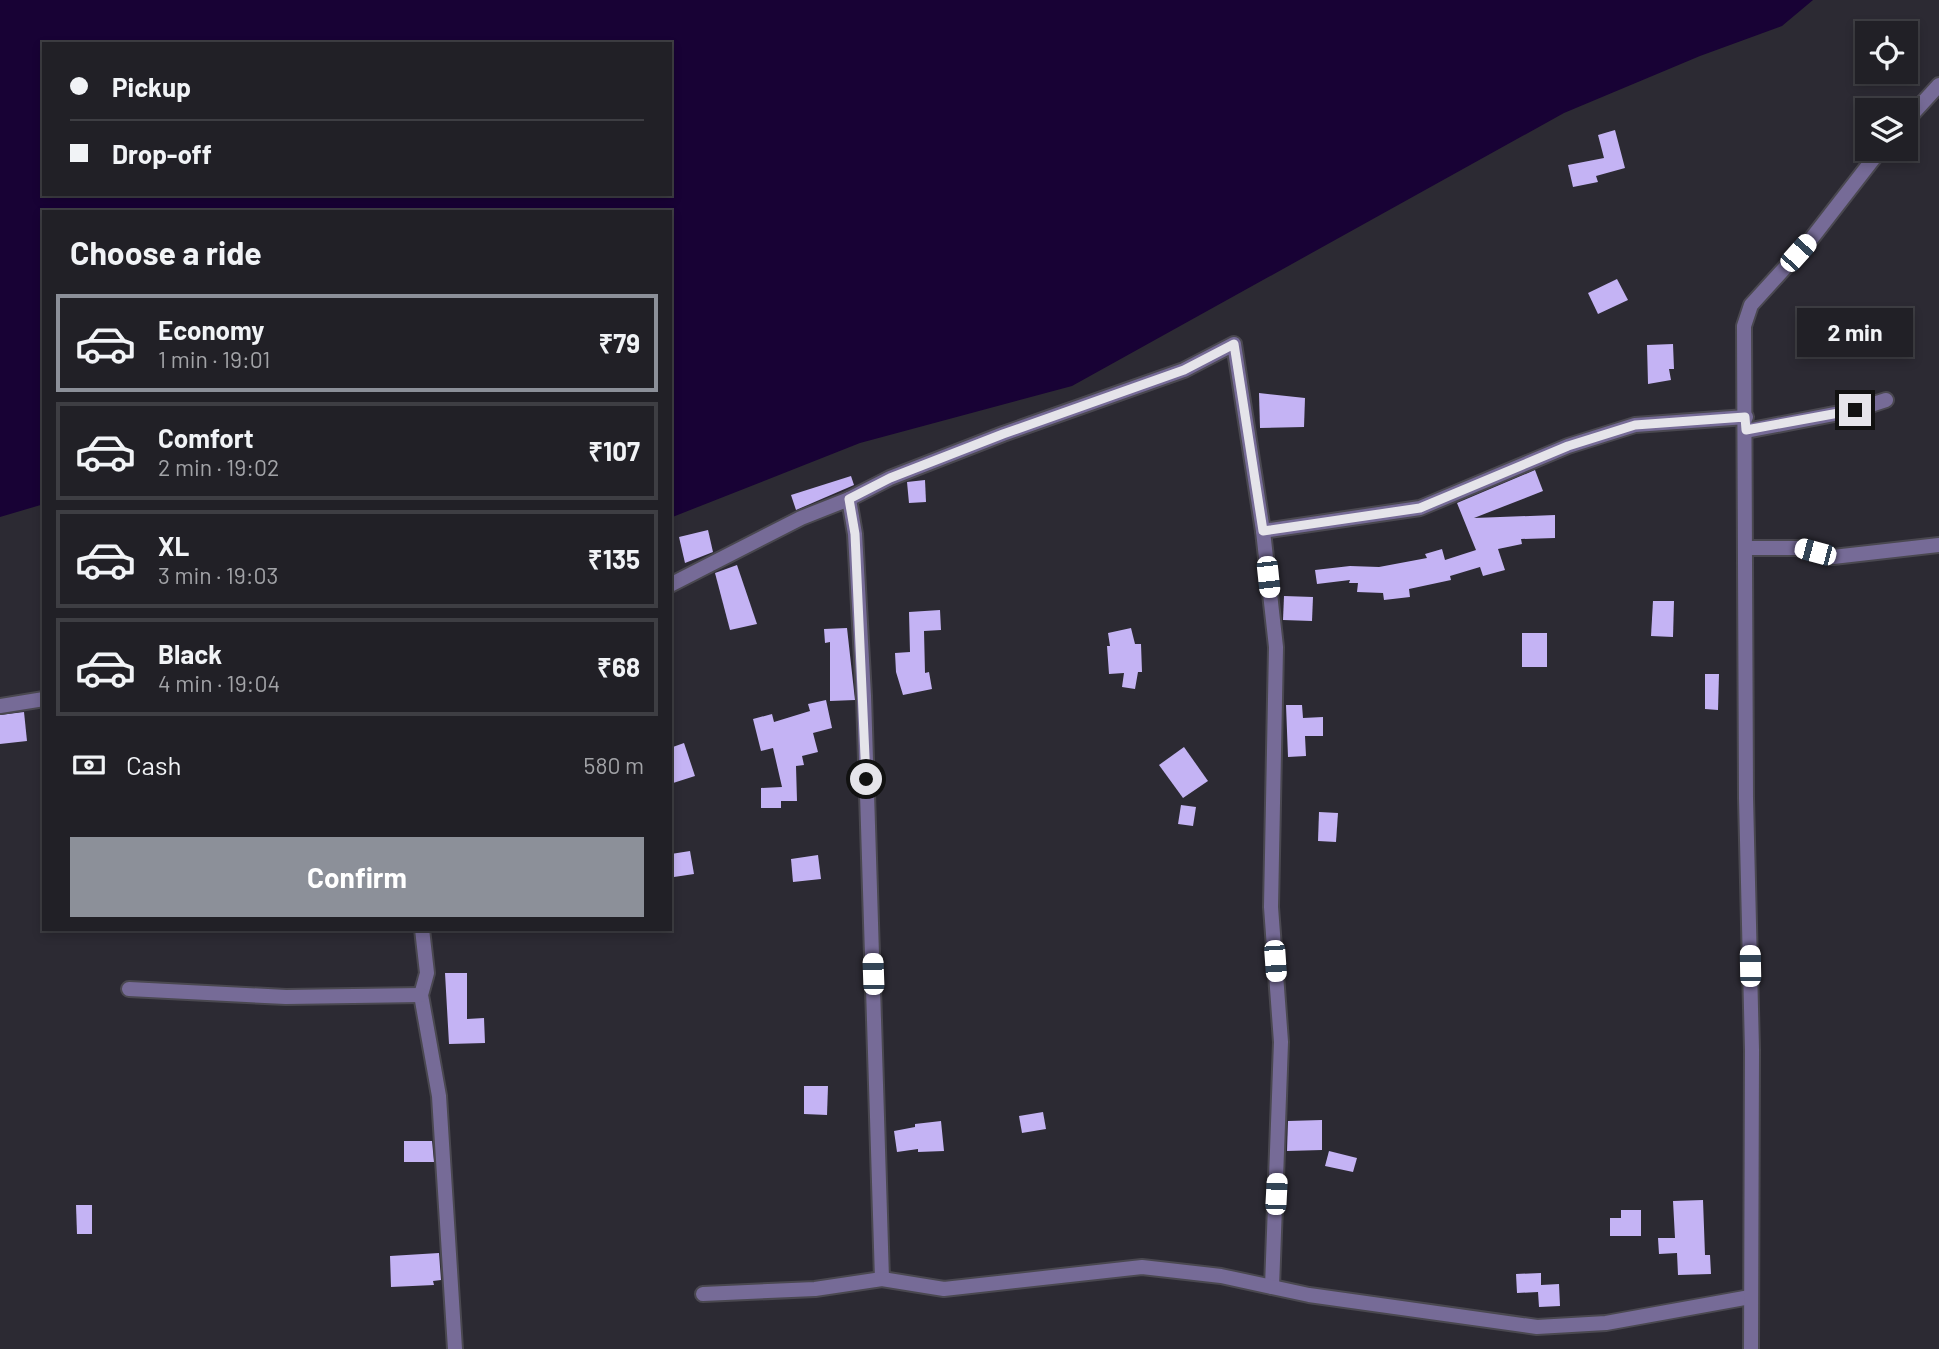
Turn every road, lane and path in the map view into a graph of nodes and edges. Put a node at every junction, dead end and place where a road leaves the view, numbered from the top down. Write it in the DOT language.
graph roads {
  1 [pos="1939,85"];
  2 [pos="1918,108"];
  3 [pos="1872,161"];
  4 [pos="1886,400"];
  5 [pos="1746,424"];
  6 [pos="849,499"];
  7 [pos="1263,531"];
  8 [pos="1939,545"];
  9 [pos="1745,548"];
  10 [pos="672,584"];
  11 [pos="42,699"];
  12 [pos="0,706"];
  13 [pos="422,931"];
  14 [pos="129,989"];
  15 [pos="421,995"];
  16 [pos="882,1279"];
  17 [pos="1272,1287"];
  18 [pos="703,1294"];
  19 [pos="1750,1297"];
  20 [pos="455,1349"];
  21 [pos="1751,1349"];
  1 -- 2 [label="street"];
  3 -- 5 [label="street"];
  4 -- 5 [label="street"];
  5 -- 7 [label="street"];
  5 -- 9 [label="street"];
  6 -- 7 [label="street"];
  6 -- 10 [label="street"];
  6 -- 16 [label="street"];
  7 -- 17 [label="street"];
  8 -- 9 [label="street"];
  9 -- 19 [label="street"];
  11 -- 12 [label="street"];
  13 -- 15 [label="street"];
  14 -- 15 [label="street"];
  15 -- 20 [label="street"];
  16 -- 17 [label="street"];
  16 -- 18 [label="street"];
  17 -- 19 [label="street"];
  19 -- 21 [label="street"];
}
